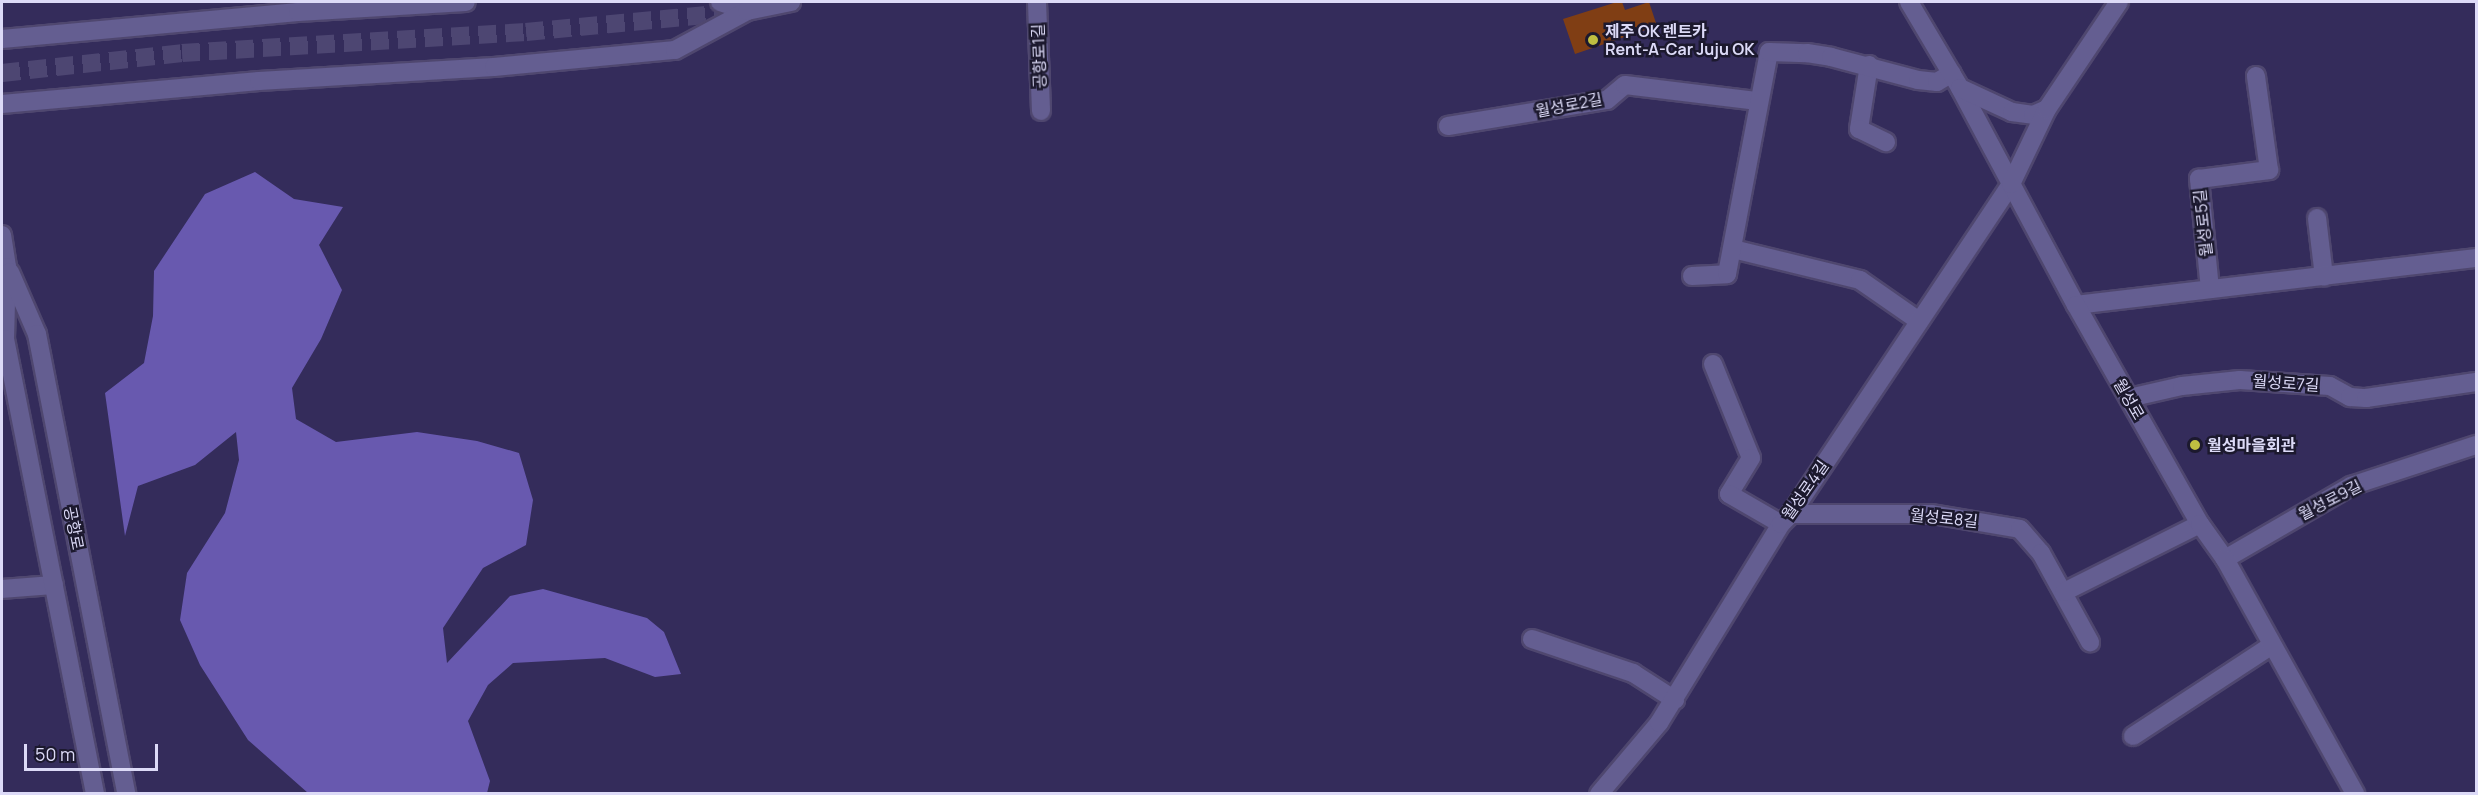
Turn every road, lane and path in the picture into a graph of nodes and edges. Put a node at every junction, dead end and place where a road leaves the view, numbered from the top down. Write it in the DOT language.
graph roads {
  1 [pos="466,2"];
  2 [pos="720,2"];
  3 [pos="791,2"];
  4 [pos="1037,2"];
  5 [pos="1909,2"];
  6 [pos="2119,2"];
  7 [pos="747,11"];
  8 [pos="2,39"];
  9 [pos="1869,65"];
  10 [pos="2256,76"];
  11 [pos="1956,80"];
  12 [pos="1758,101"];
  13 [pos="2,104"];
  14 [pos="2047,109"];
  15 [pos="1041,111"];
  16 [pos="1448,126"];
  17 [pos="1886,142"];
  18 [pos="2011,184"];
  19 [pos="2317,218"];
  20 [pos="2,235"];
  21 [pos="1733,249"];
  22 [pos="2476,258"];
  23 [pos="8,267"];
  24 [pos="1692,276"];
  25 [pos="2324,277"];
  26 [pos="2210,289"];
  27 [pos="2076,306"];
  28 [pos="1919,321"];
  29 [pos="1713,364"];
  30 [pos="2476,381"];
  31 [pos="2129,399"];
  32 [pos="2476,445"];
  33 [pos="1786,519"];
  34 [pos="2200,524"];
  35 [pos="2225,559"];
  36 [pos="54,585"];
  37 [pos="2,589"];
  38 [pos="2064,592"];
  39 [pos="1532,639"];
  40 [pos="2090,642"];
  41 [pos="2272,645"];
  42 [pos="1675,700"];
  43 [pos="2133,736"];
  44 [pos="95,794"];
  45 [pos="126,794"];
  46 [pos="1599,794"];
  47 [pos="2355,794"];
  1 -- 8 [label="street"];
  2 -- 7 [label="street"];
  3 -- 7 [label="street"];
  4 -- 15 [label="street, 공항로1길"];
  5 -- 11 [label="street, 월성로"];
  6 -- 14 [label="street, 월성로4길"];
  7 -- 13 [label="street"];
  9 -- 11 [label="street"];
  9 -- 12 [label="street"];
  9 -- 17 [label="street"];
  10 -- 26 [label="street, 월성로5길"];
  11 -- 14 [label="street"];
  11 -- 18 [label="street, 월성로"];
  12 -- 16 [label="street, 월성로2길"];
  12 -- 21 [label="street"];
  14 -- 18 [label="street, 월성로4길"];
  18 -- 27 [label="street, 월성로"];
  18 -- 28 [label="street, 월성로4길"];
  19 -- 25 [label="street"];
  20 -- 23 [label="street, 공항로"];
  21 -- 24 [label="street"];
  21 -- 28 [label="street"];
  22 -- 25 [label="street"];
  23 -- 36 [label="street, 공항로"];
  23 -- 45 [label="street, 공항로"];
  25 -- 26 [label="street"];
  26 -- 27 [label="street"];
  27 -- 31 [label="street, 월성로"];
  28 -- 33 [label="street, 월성로4길"];
  29 -- 33 [label="street"];
  30 -- 31 [label="street, 월성로7길"];
  31 -- 34 [label="street, 월성로"];
  32 -- 35 [label="street, 월성로9길"];
  33 -- 38 [label="street, 월성로8길"];
  33 -- 42 [label="street, 월성로4길"];
  34 -- 35 [label="street, 월성로"];
  34 -- 38 [label="street"];
  35 -- 41 [label="street, 월성로"];
  36 -- 37 [label="street"];
  36 -- 44 [label="street, 공항로"];
  38 -- 40 [label="street, 월성로8길"];
  39 -- 42 [label="street"];
  41 -- 43 [label="street"];
  41 -- 47 [label="street, 월성로"];
  42 -- 46 [label="street, 월성로4길"];
}
